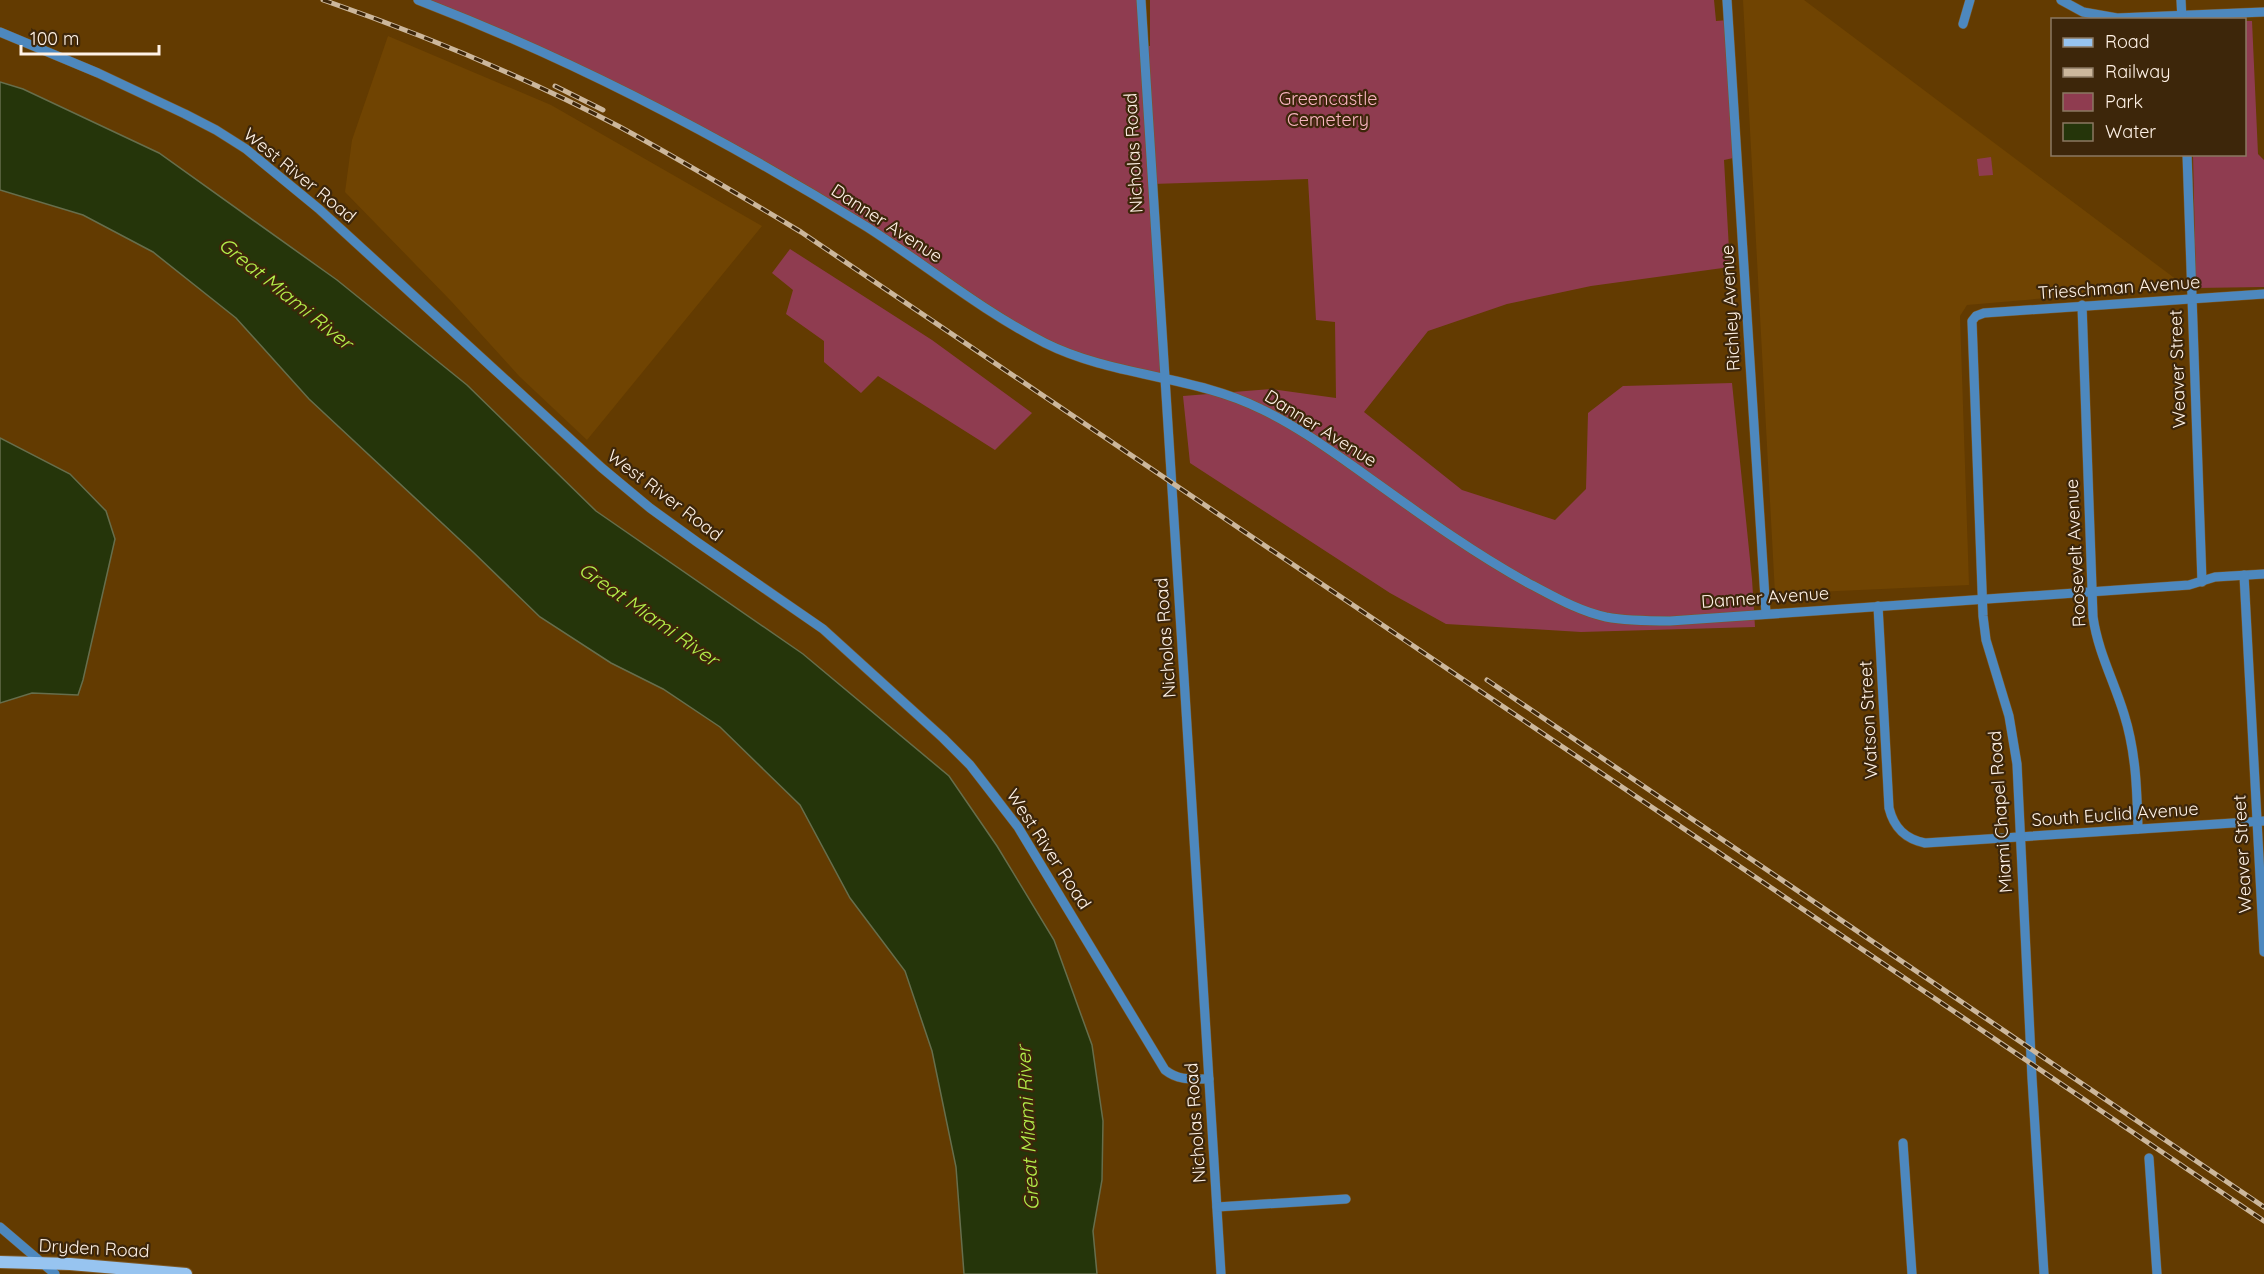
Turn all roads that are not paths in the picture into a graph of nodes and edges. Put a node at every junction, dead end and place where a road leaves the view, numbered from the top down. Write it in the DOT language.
graph roads {
  1 [pos="418,0"];
  2 [pos="1141,0"];
  3 [pos="1727,0"];
  4 [pos="1970,0"];
  5 [pos="2061,0"];
  6 [pos="2181,0"];
  7 [pos="2264,12"];
  8 [pos="2117,18"];
  9 [pos="2182,18"];
  10 [pos="1963,24"];
  11 [pos="0,32"];
  12 [pos="2187,156"];
  13 [pos="2264,294"];
  14 [pos="2192,299"];
  15 [pos="2082,305"];
  16 [pos="1976,316"];
  17 [pos="1163,377"];
  18 [pos="2264,574"];
  19 [pos="2244,575"];
  20 [pos="2202,582"];
  21 [pos="2091,592"];
  22 [pos="1982,599"];
  23 [pos="1878,606"];
  24 [pos="1766,614"];
  25 [pos="2260,821"];
  26 [pos="2138,829"];
  27 [pos="1899,830"];
  28 [pos="2020,836"];
  29 [pos="2264,952"];
  30 [pos="1209,1079"];
  31 [pos="1902,1143"];
  32 [pos="2149,1158"];
  33 [pos="1346,1199"];
  34 [pos="1217,1207"];
  35 [pos="0,1227"];
  36 [pos="0,1262"];
  37 [pos="43,1263"];
  38 [pos="55,1274"];
  39 [pos="186,1274"];
  40 [pos="1221,1274"];
  41 [pos="1912,1274"];
  42 [pos="2044,1274"];
  43 [pos="2157,1274"];
  1 -- 17 [label="street, Danner Avenue"];
  2 -- 17 [label="street, Nicholas Road"];
  3 -- 24 [label="street, Richley Avenue"];
  4 -- 10 [label="street"];
  5 -- 8 [label="street"];
  6 -- 9 [label="street"];
  7 -- 9 [label="street"];
  11 -- 30 [label="street, West River Road"];
  12 -- 14 [label="street, Weaver Street"];
  13 -- 14 [label="street, Trieschman Avenue"];
  14 -- 15 [label="street, Trieschman Avenue"];
  14 -- 20 [label="street, Weaver Street"];
  15 -- 16 [label="street, Trieschman Avenue"];
  15 -- 21 [label="street, Roosevelt Avenue"];
  16 -- 22 [label="street, Miami Chapel Road"];
  17 -- 24 [label="street, Danner Avenue"];
  17 -- 30 [label="street, Nicholas Road"];
  18 -- 19 [label="street, Danner Avenue"];
  19 -- 20 [label="street, Danner Avenue"];
  19 -- 25 [label="street, Weaver Street"];
  20 -- 21 [label="street, Danner Avenue"];
  21 -- 22 [label="street, Danner Avenue"];
  21 -- 26 [label="street, Roosevelt Avenue"];
  22 -- 23 [label="street, Danner Avenue"];
  22 -- 28 [label="street, Miami Chapel Road"];
  23 -- 24 [label="street, Danner Avenue"];
  23 -- 27 [label="street, Watson Street"];
  25 -- 26 [label="street, South Euclid Avenue"];
  25 -- 29 [label="street, Weaver Street"];
  26 -- 28 [label="street, South Euclid Avenue"];
  27 -- 28 [label="street, South Euclid Avenue"];
  28 -- 42 [label="street, Miami Chapel Road"];
  30 -- 34 [label="street, Nicholas Road"];
  31 -- 41 [label="street"];
  32 -- 43 [label="street"];
  33 -- 34 [label="street"];
  34 -- 40 [label="street, Nicholas Road"];
  35 -- 37 [label="street"];
  36 -- 37 [label="main road, Dryden Road"];
  37 -- 38 [label="street"];
  37 -- 39 [label="main road, Dryden Road"];
}
